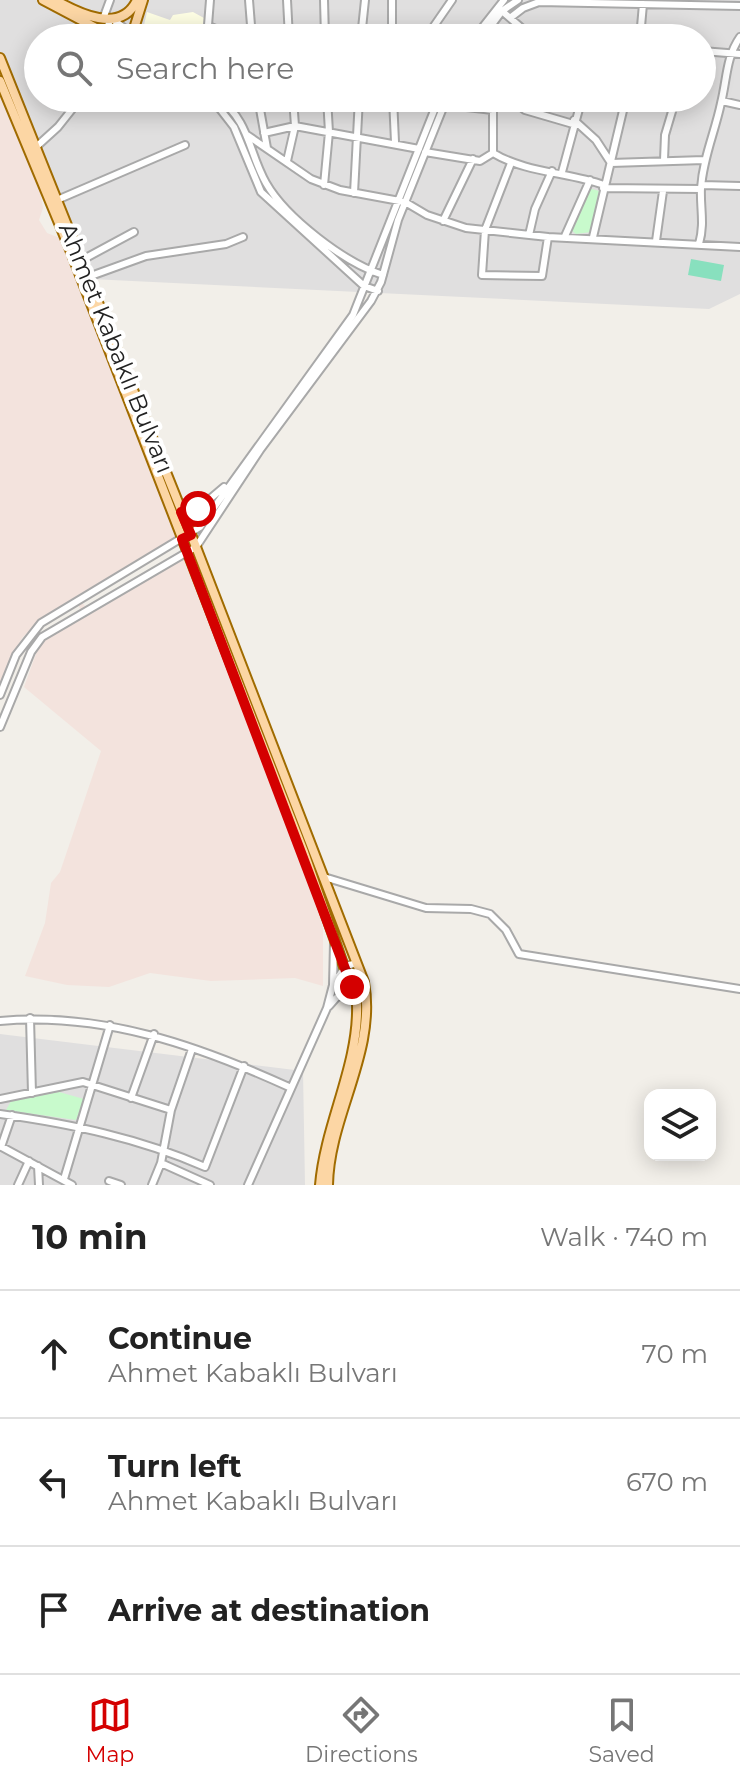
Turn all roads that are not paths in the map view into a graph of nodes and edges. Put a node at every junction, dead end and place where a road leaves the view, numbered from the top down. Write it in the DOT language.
graph roads {
  1 [pos="43,0"];
  2 [pos="55,0"];
  3 [pos="140,0"];
  4 [pos="210,0"];
  5 [pos="249,0"];
  6 [pos="287,0"];
  7 [pos="324,0"];
  8 [pos="365,0"];
  9 [pos="392,0"];
  10 [pos="452,0"];
  11 [pos="489,0"];
  12 [pos="504,0"];
  13 [pos="518,0"];
  14 [pos="108,1"];
  15 [pos="643,4"];
  16 [pos="740,6"];
  17 [pos="500,9"];
  18 [pos="107,18"];
  19 [pos="510,18"];
  20 [pos="88,24"];
  21 [pos="106,24"];
  22 [pos="116,24"];
  23 [pos="136,24"];
  24 [pos="209,24"];
  25 [pos="251,24"];
  26 [pos="288,24"];
  27 [pos="325,24"];
  28 [pos="362,24"];
  29 [pos="392,24"];
  30 [pos="435,24"];
  31 [pos="487,24"];
  32 [pos="491,24"];
  33 [pos="517,24"];
  34 [pos="641,24"];
  35 [pos="740,37"];
  36 [pos="716,52"];
  37 [pos="730,53"];
  38 [pos="740,54"];
  39 [pos="0,58"];
  40 [pos="0,81"];
  41 [pos="722,101"];
  42 [pos="740,105"];
  43 [pos="70,112"];
  44 [pos="222,112"];
  45 [pos="236,112"];
  46 [pos="260,112"];
  47 [pos="294,112"];
  48 [pos="328,112"];
  49 [pos="359,112"];
  50 [pos="394,112"];
  51 [pos="438,112"];
  52 [pos="493,112"];
  53 [pos="533,112"];
  54 [pos="577,112"];
  55 [pos="623,112"];
  56 [pos="672,112"];
  57 [pos="574,122"];
  58 [pos="295,126"];
  59 [pos="329,132"];
  60 [pos="264,133"];
  61 [pos="247,135"];
  62 [pos="359,137"];
  63 [pos="395,142"];
  64 [pos="185,145"];
  65 [pos="36,147"];
  66 [pos="267,148"];
  67 [pos="422,151"];
  68 [pos="493,153"];
  69 [pos="473,159"];
  70 [pos="664,160"];
  71 [pos="704,160"];
  72 [pos="287,161"];
  73 [pos="511,163"];
  74 [pos="611,163"];
  75 [pos="552,171"];
  76 [pos="562,172"];
  77 [pos="590,180"];
  78 [pos="324,185"];
  79 [pos="604,186"];
  80 [pos="740,186"];
  81 [pos="701,187"];
  82 [pos="663,191"];
  83 [pos="354,193"];
  84 [pos="57,200"];
  85 [pos="401,201"];
  86 [pos="443,221"];
  87 [pos="485,230"];
  88 [pos="134,232"];
  89 [pos="529,235"];
  90 [pos="565,236"];
  91 [pos="243,237"];
  92 [pos="548,237"];
  93 [pos="593,237"];
  94 [pos="656,241"];
  95 [pos="699,244"];
  96 [pos="740,247"];
  97 [pos="82,260"];
  98 [pos="369,271"];
  99 [pos="383,275"];
  100 [pos="88,277"];
  101 [pos="364,286"];
  102 [pos="378,291"];
  103 [pos="235,476"];
  104 [pos="181,512"];
  105 [pos="186,537"];
  106 [pos="196,547"];
  107 [pos="187,552"];
  108 [pos="0,695"];
  109 [pos="0,727"];
  110 [pos="324,877"];
  111 [pos="334,935"];
  112 [pos="357,963"];
  113 [pos="346,966"];
  114 [pos="364,982"];
  115 [pos="333,985"];
  116 [pos="352,987"];
  117 [pos="740,989"];
  118 [pos="327,1008"];
  119 [pos="30,1018"];
  120 [pos="0,1021"];
  121 [pos="110,1025"];
  122 [pos="154,1034"];
  123 [pos="192,1049"];
  124 [pos="244,1066"];
  125 [pos="92,1085"];
  126 [pos="289,1087"];
  127 [pos="32,1093"];
  128 [pos="131,1098"];
  129 [pos="0,1099"];
  130 [pos="171,1110"];
  131 [pos="0,1114"];
  132 [pos="12,1115"];
  133 [pos="79,1126"];
  134 [pos="1,1148"];
  135 [pos="164,1149"];
  136 [pos="29,1161"];
  137 [pos="161,1163"];
  138 [pos="38,1166"];
  139 [pos="64,1179"];
  140 [pos="109,1181"];
  141 [pos="18,1185"];
  142 [pos="39,1185"];
  143 [pos="72,1185"];
  144 [pos="121,1185"];
  145 [pos="152,1185"];
  146 [pos="210,1185"];
  147 [pos="248,1185"];
  148 [pos="320,1185"];
  149 [pos="328,1185"];
  1 -- 20 [label="main road"];
  2 -- 18 [label="main road"];
  3 -- 18 [label="main road"];
  3 -- 23 [label="main road"];
  4 -- 24 [label="street"];
  5 -- 25 [label="street"];
  6 -- 26 [label="street"];
  7 -- 27 [label="street"];
  8 -- 28 [label="street"];
  9 -- 29 [label="street"];
  10 -- 30 [label="street"];
  11 -- 17 [label="street"];
  12 -- 17 [label="street"];
  13 -- 17 [label="street"];
  14 -- 18 [label="street"];
  15 -- 16 [label="street"];
  15 -- 19 [label="street"];
  15 -- 34 [label="street"];
  17 -- 19 [label="street"];
  17 -- 31 [label="street"];
  17 -- 32 [label="street"];
  18 -- 21 [label="street"];
  18 -- 22 [label="street"];
  19 -- 33 [label="street"];
  35 -- 37 [label="street"];
  36 -- 37 [label="street"];
  37 -- 38 [label="street"];
  37 -- 41 [label="street"];
  39 -- 65 [label="main road, Ahmet Kabaklı Bulvarı"];
  40 -- 105 [label="main road, Ahmet Kabaklı Bulvarı"];
  41 -- 42 [label="street"];
  41 -- 71 [label="street"];
  43 -- 65 [label="street"];
  44 -- 101 [label="street"];
  45 -- 61 [label="street"];
  46 -- 60 [label="street"];
  47 -- 58 [label="street"];
  48 -- 59 [label="street"];
  49 -- 62 [label="street"];
  50 -- 63 [label="street"];
  51 -- 67 [label="street"];
  52 -- 68 [label="street"];
  53 -- 57 [label="street"];
  54 -- 57 [label="street"];
  55 -- 74 [label="street"];
  56 -- 70 [label="street"];
  57 -- 74 [label="street"];
  57 -- 76 [label="street"];
  58 -- 59 [label="street"];
  58 -- 60 [label="street"];
  58 -- 72 [label="street"];
  59 -- 62 [label="street"];
  59 -- 78 [label="street"];
  60 -- 66 [label="street"];
  61 -- 66 [label="street"];
  61 -- 98 [label="street"];
  62 -- 63 [label="street"];
  62 -- 83 [label="street"];
  63 -- 67 [label="street"];
  64 -- 84 [label="street"];
  65 -- 84 [label="main road, Ahmet Kabaklı Bulvarı"];
  66 -- 72 [label="street"];
  67 -- 69 [label="street"];
  67 -- 85 [label="street"];
  68 -- 69 [label="street"];
  68 -- 73 [label="street"];
  69 -- 86 [label="street"];
  70 -- 71 [label="street"];
  70 -- 74 [label="street"];
  71 -- 81 [label="street"];
  72 -- 78 [label="street"];
  73 -- 75 [label="street"];
  73 -- 87 [label="street"];
  74 -- 79 [label="street"];
  75 -- 76 [label="street"];
  75 -- 89 [label="street"];
  76 -- 77 [label="street"];
  77 -- 79 [label="street"];
  77 -- 90 [label="street"];
  78 -- 83 [label="street"];
  79 -- 82 [label="street"];
  79 -- 93 [label="street"];
  80 -- 81 [label="street"];
  81 -- 82 [label="street"];
  81 -- 95 [label="street"];
  82 -- 94 [label="street"];
  83 -- 85 [label="street"];
  84 -- 97 [label="main road, Ahmet Kabaklı Bulvarı"];
  85 -- 86 [label="street"];
  85 -- 98 [label="street"];
  85 -- 99 [label="street"];
  86 -- 87 [label="street"];
  87 -- 89 [label="street"];
  87 -- 92 [label="street"];
  88 -- 97 [label="street"];
  89 -- 92 [label="street"];
  90 -- 92 [label="street"];
  90 -- 93 [label="street"];
  91 -- 100 [label="street"];
  93 -- 94 [label="street"];
  94 -- 95 [label="street"];
  95 -- 96 [label="street"];
  97 -- 100 [label="main road, Ahmet Kabaklı Bulvarı"];
  98 -- 99 [label="street"];
  98 -- 101 [label="street"];
  99 -- 102 [label="street"];
  100 -- 104 [label="main road, Ahmet Kabaklı Bulvarı"];
  101 -- 102 [label="street"];
  101 -- 103 [label="street"];
  102 -- 106 [label="street"];
  103 -- 104 [label="street"];
  103 -- 105 [label="street"];
  104 -- 105 [label="main road, Ahmet Kabaklı Bulvarı"];
  105 -- 106 [label="main road, Ahmet Kabaklı Bulvarı"];
  105 -- 107 [label="main road, Ahmet Kabaklı Bulvarı"];
  105 -- 108 [label="street"];
  106 -- 107 [label="street"];
  106 -- 110 [label="main road, Ahmet Kabaklı Bulvarı"];
  107 -- 109 [label="street"];
  107 -- 111 [label="main road, Ahmet Kabaklı Bulvarı"];
  110 -- 112 [label="main road, Ahmet Kabaklı Bulvarı"];
  110 -- 117 [label="street"];
  111 -- 113 [label="main road, Ahmet Kabaklı Bulvarı"];
  111 -- 115 [label="street"];
  112 -- 113 [label="street"];
  112 -- 114 [label="main road, Ahmet Kabaklı Bulvarı"];
  113 -- 115 [label="street"];
  113 -- 116 [label="main road, Ahmet Kabaklı Bulvarı"];
  114 -- 116 [label="street"];
  114 -- 149 [label="main road, Ahmet Kabaklı Bulvarı"];
  115 -- 118 [label="street"];
  116 -- 118 [label="street"];
  116 -- 148 [label="main road, Ahmet Kabaklı Bulvarı"];
  118 -- 126 [label="street"];
  119 -- 120 [label="street"];
  119 -- 121 [label="street"];
  119 -- 127 [label="street"];
  121 -- 122 [label="street"];
  121 -- 125 [label="street"];
  122 -- 123 [label="street"];
  122 -- 128 [label="street"];
  123 -- 124 [label="street"];
  123 -- 130 [label="street"];
  124 -- 126 [label="street"];
  124 -- 135 [label="street"];
  125 -- 127 [label="street"];
  125 -- 128 [label="street"];
  125 -- 133 [label="street"];
  126 -- 147 [label="street"];
  127 -- 129 [label="street"];
  128 -- 130 [label="street"];
  130 -- 135 [label="street"];
  131 -- 132 [label="street"];
  132 -- 133 [label="street"];
  132 -- 134 [label="street"];
  133 -- 135 [label="street"];
  133 -- 139 [label="street"];
  134 -- 136 [label="street"];
  135 -- 137 [label="street"];
  136 -- 138 [label="street"];
  136 -- 141 [label="street"];
  137 -- 145 [label="street"];
  137 -- 146 [label="street"];
  138 -- 139 [label="street"];
  138 -- 142 [label="street"];
  139 -- 143 [label="street"];
  140 -- 144 [label="street"];
}
